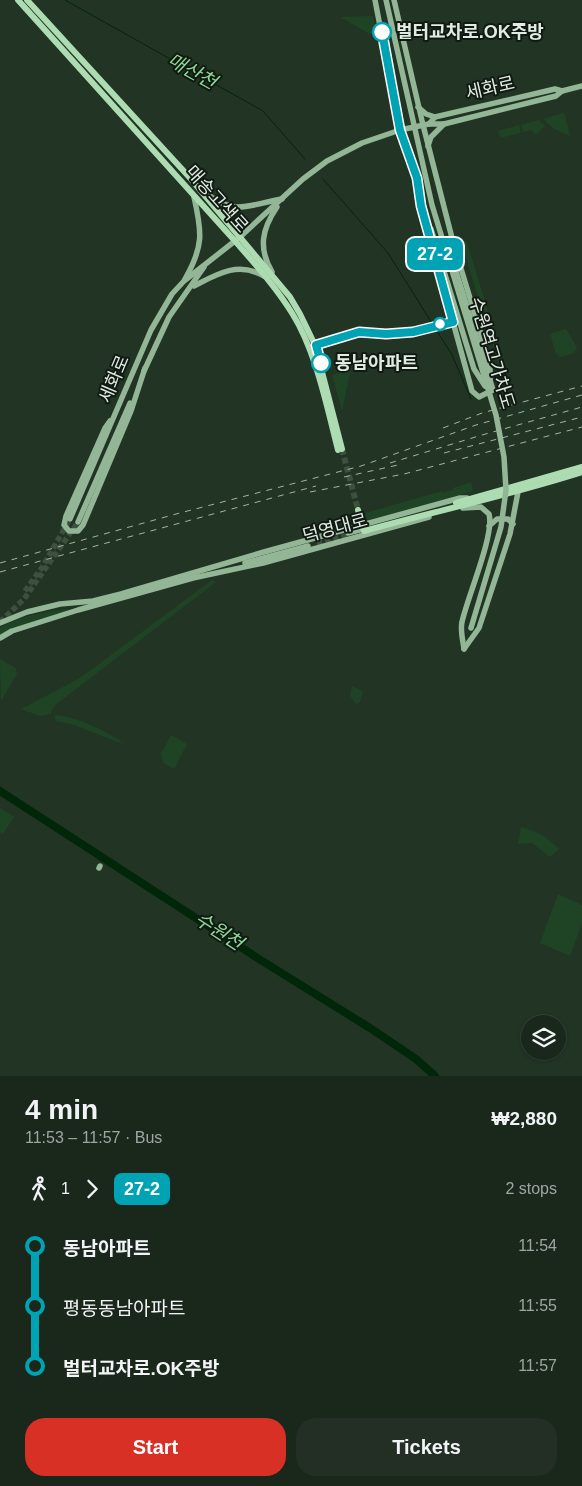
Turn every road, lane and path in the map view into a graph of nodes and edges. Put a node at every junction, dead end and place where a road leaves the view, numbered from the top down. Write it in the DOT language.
graph roads {
  1 [pos="18,0"];
  2 [pos="28,0"];
  3 [pos="376,0"];
  4 [pos="386,0"];
  5 [pos="394,0"];
  6 [pos="582,86"];
  7 [pos="562,91"];
  8 [pos="418,107"];
  9 [pos="436,117"];
  10 [pos="444,124"];
  11 [pos="426,125"];
  12 [pos="400,130"];
  13 [pos="428,146"];
  14 [pos="417,178"];
  15 [pos="196,185"];
  16 [pos="194,197"];
  17 [pos="282,199"];
  18 [pos="452,238"];
  19 [pos="238,239"];
  20 [pos="206,264"];
  21 [pos="265,276"];
  22 [pos="184,281"];
  23 [pos="277,281"];
  24 [pos="192,287"];
  25 [pos="145,368"];
  26 [pos="489,392"];
  27 [pos="117,411"];
  28 [pos="582,466"];
  29 [pos="582,472"];
  30 [pos="518,492"];
  31 [pos="473,500"];
  32 [pos="461,508"];
  33 [pos="356,511"];
  34 [pos="358,518"];
  35 [pos="70,519"];
  36 [pos="78,522"];
  37 [pos="513,524"];
  38 [pos="489,526"];
  39 [pos="361,530"];
  40 [pos="348,534"];
  41 [pos="317,543"];
  42 [pos="202,573"];
  43 [pos="0,623"];
  44 [pos="0,638"];
  45 [pos="464,649"];
  1 -- 16 [label="main road, 매송고색로"];
  2 -- 15 [label="main road, 매송고색로"];
  3 -- 12 [label="main road"];
  4 -- 26 [label="main road, 수원역고가차도, bridge"];
  5 -- 8 [label="main road"];
  6 -- 7 [label="main road, 세화로"];
  7 -- 9 [label="main road, 세화로"];
  7 -- 10 [label="main road, 세화로"];
  8 -- 9 [label="main road"];
  8 -- 11 [label="main road"];
  9 -- 11 [label="main road"];
  10 -- 11 [label="main road, 세화로"];
  10 -- 13 [label="main road"];
  11 -- 12 [label="main road, 세화로"];
  11 -- 13 [label="main road"];
  12 -- 14 [label="main road"];
  12 -- 17 [label="main road, 세화로"];
  13 -- 18 [label="main road"];
  14 -- 18 [label="main road"];
  14 -- 26 [label="main road, bridge"];
  15 -- 17 [label="main road"];
  15 -- 19 [label="main road, 매송고색로"];
  16 -- 19 [label="main road, 매송고색로"];
  16 -- 22 [label="main road"];
  17 -- 19 [label="main road, 세화로"];
  17 -- 23 [label="main road"];
  18 -- 26 [label="main road, bridge"];
  19 -- 20 [label="main road, 세화로"];
  19 -- 21 [label="main road, 매송고색로"];
  19 -- 23 [label="main road, 매송고색로"];
  20 -- 22 [label="main road, 세화로"];
  20 -- 24 [label="main road, 세화로"];
  21 -- 23 [label="main road, 매송고색로"];
  21 -- 24 [label="main road"];
  22 -- 27 [label="main road, 세화로"];
  24 -- 25 [label="main road, 세화로"];
  25 -- 27 [label="main road"];
  25 -- 36 [label="main road, 세화로"];
  26 -- 45 [label="main road, 수원역고가차도, bridge"];
  27 -- 35 [label="main road, 세화로"];
  28 -- 31 [label="main road, 덕영대로"];
  29 -- 30 [label="main road, 덕영대로"];
  30 -- 31 [label="main road, 덕영대로"];
  30 -- 37 [label="main road"];
  31 -- 32 [label="main road, 덕영대로"];
  31 -- 39 [label="main road, 덕영대로"];
  31 -- 40 [label="main road, 덕영대로"];
  32 -- 38 [label="main road"];
  32 -- 40 [label="main road, 덕영대로"];
  33 -- 34 [label="main road"];
  37 -- 38 [label="main road"];
  37 -- 45 [label="main road"];
  38 -- 45 [label="main road"];
  39 -- 40 [label="main road, 덕영대로"];
  40 -- 42 [label="main road, 덕영대로"];
  40 -- 42 [label="main road, 덕영대로"];
  41 -- 42 [label="main road, 덕영대로"];
  42 -- 43 [label="main road, 덕영대로"];
  42 -- 44 [label="main road, 덕영대로"];
}
